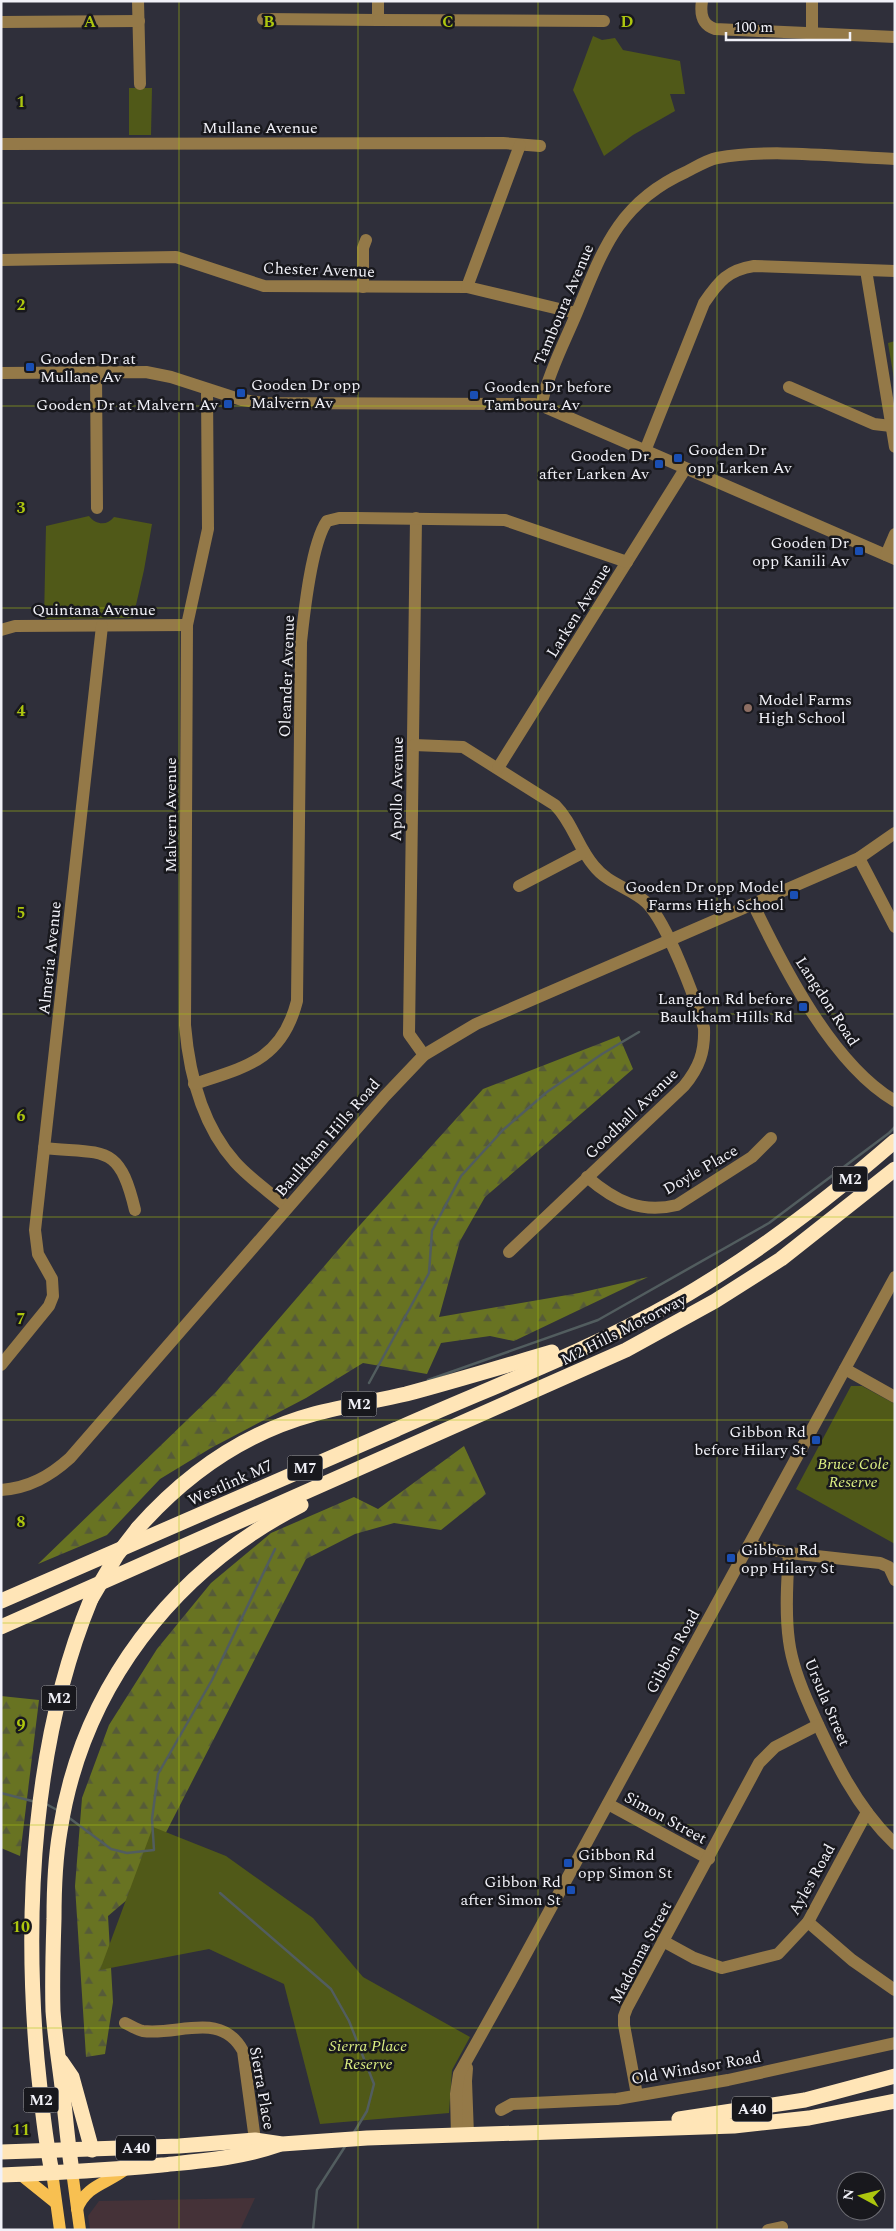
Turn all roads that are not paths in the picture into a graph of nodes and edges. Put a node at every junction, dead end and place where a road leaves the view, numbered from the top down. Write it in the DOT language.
graph roads {
  1 [pos="138,1"];
  2 [pos="378,1"];
  3 [pos="702,1"];
  4 [pos="812,1"];
  5 [pos="263,19"];
  6 [pos="378,20"];
  7 [pos="139,21"];
  8 [pos="604,21"];
  9 [pos="1,22"];
  10 [pos="812,34"];
  11 [pos="895,37"];
  12 [pos="140,84"];
  13 [pos="1,144"];
  14 [pos="520,145"];
  15 [pos="540,146"];
  16 [pos="895,159"];
  17 [pos="366,240"];
  18 [pos="1,260"];
  19 [pos="866,270"];
  20 [pos="895,271"];
  21 [pos="363,286"];
  22 [pos="467,287"];
  23 [pos="576,313"];
  24 [pos="96,372"];
  25 [pos="1,373"];
  26 [pos="789,387"];
  27 [pos="207,390"];
  28 [pos="542,403"];
  29 [pos="892,426"];
  30 [pos="895,446"];
  31 [pos="645,451"];
  32 [pos="685,469"];
  33 [pos="98,508"];
  34 [pos="416,518"];
  35 [pos="895,534"];
  36 [pos="890,557"];
  37 [pos="627,562"];
  38 [pos="187,625"];
  39 [pos="102,626"];
  40 [pos="1,630"];
  41 [pos="414,745"];
  42 [pos="498,768"];
  43 [pos="895,833"];
  44 [pos="584,852"];
  45 [pos="859,858"];
  46 [pos="519,886"];
  47 [pos="753,904"];
  48 [pos="895,927"];
  49 [pos="669,940"];
  50 [pos="424,1055"];
  51 [pos="194,1084"];
  52 [pos="895,1102"];
  53 [pos="770,1138"];
  54 [pos="895,1141"];
  55 [pos="44,1148"];
  56 [pos="895,1169"];
  57 [pos="588,1178"];
  58 [pos="287,1207"];
  59 [pos="135,1210"];
  60 [pos="509,1252"];
  61 [pos="895,1277"];
  62 [pos="609,1335"];
  63 [pos="1,1365"];
  64 [pos="845,1369"];
  65 [pos="895,1397"];
  66 [pos="343,1476"];
  67 [pos="1,1490"];
  68 [pos="749,1545"];
  69 [pos="789,1553"];
  70 [pos="895,1580"];
  71 [pos="1,1601"];
  72 [pos="1,1626"];
  73 [pos="818,1725"];
  74 [pos="608,1804"];
  75 [pos="867,1812"];
  76 [pos="895,1844"];
  77 [pos="709,1859"];
  78 [pos="808,1922"];
  79 [pos="663,1941"];
  80 [pos="895,1990"];
  81 [pos="125,2023"];
  82 [pos="895,2043"];
  83 [pos="59,2058"];
  84 [pos="895,2076"];
  85 [pos="636,2095"];
  86 [pos="895,2102"];
  87 [pos="501,2110"];
  88 [pos="606,2130"];
  89 [pos="462,2136"];
  90 [pos="255,2140"];
  91 [pos="282,2144"];
  92 [pos="92,2150"];
  93 [pos="47,2151"];
  94 [pos="69,2151"];
  95 [pos="1,2152"];
  96 [pos="128,2168"];
  97 [pos="72,2171"];
  98 [pos="52,2172"];
  99 [pos="20,2174"];
  100 [pos="1,2175"];
  101 [pos="56,2203"];
  102 [pos="77,2209"];
  103 [pos="782,2227"];
  104 [pos="60,2230"];
  105 [pos="80,2230"];
  106 [pos="768,2230"];
  1 -- 7 [label="street"];
  2 -- 6 [label="street"];
  3 -- 10 [label="street"];
  4 -- 10 [label="street"];
  5 -- 6 [label="street"];
  6 -- 8 [label="street"];
  7 -- 9 [label="street"];
  7 -- 12 [label="street"];
  10 -- 11 [label="street"];
  13 -- 14 [label="street, Mullane Avenue"];
  14 -- 15 [label="street, Mullane Avenue"];
  14 -- 22 [label="street"];
  16 -- 23 [label="street, Tamboura Avenue"];
  17 -- 21 [label="street"];
  18 -- 21 [label="street, Chester Avenue"];
  19 -- 20 [label="street"];
  19 -- 29 [label="street"];
  19 -- 31 [label="street"];
  21 -- 22 [label="street, Chester Avenue"];
  22 -- 23 [label="street, Chester Avenue"];
  23 -- 28 [label="street, Tamboura Avenue"];
  24 -- 25 [label="street"];
  24 -- 27 [label="street"];
  24 -- 33 [label="street"];
  26 -- 29 [label="street"];
  27 -- 28 [label="street"];
  27 -- 38 [label="street, Malvern Avenue"];
  28 -- 31 [label="street"];
  29 -- 30 [label="street"];
  31 -- 32 [label="street"];
  32 -- 36 [label="street"];
  32 -- 37 [label="street, Larken Avenue"];
  34 -- 37 [label="street, Oleander Avenue"];
  34 -- 41 [label="street, Apollo Avenue"];
  34 -- 51 [label="street, Oleander Avenue"];
  35 -- 36 [label="street"];
  37 -- 42 [label="street, Larken Avenue"];
  38 -- 39 [label="street, Quintana Avenue"];
  38 -- 51 [label="street, Malvern Avenue"];
  39 -- 40 [label="street, Quintana Avenue"];
  39 -- 55 [label="street, Almeria Avenue"];
  41 -- 42 [label="street, Goodhall Avenue"];
  41 -- 50 [label="street, Apollo Avenue"];
  42 -- 44 [label="street, Goodhall Avenue"];
  43 -- 45 [label="street, Baulkham Hills Road"];
  44 -- 46 [label="street"];
  44 -- 49 [label="street, Goodhall Avenue"];
  45 -- 47 [label="street, Baulkham Hills Road"];
  45 -- 48 [label="street"];
  47 -- 49 [label="street, Baulkham Hills Road"];
  47 -- 52 [label="street, Langdon Road"];
  49 -- 50 [label="street, Baulkham Hills Road"];
  49 -- 57 [label="street, Goodhall Avenue"];
  50 -- 58 [label="street, Baulkham Hills Road"];
  51 -- 58 [label="street, Malvern Avenue"];
  53 -- 57 [label="street, Doyle Place"];
  54 -- 62 [label="highway, M2 Hills Motorway / M2"];
  55 -- 59 [label="street"];
  55 -- 63 [label="street, Almeria Avenue"];
  56 -- 66 [label="highway, M2 Hills Motorway / M2"];
  57 -- 60 [label="street, Goodhall Avenue"];
  58 -- 67 [label="street, Baulkham Hills Road"];
  61 -- 64 [label="street, Gibbon Road"];
  62 -- 71 [label="highway, Westlink M7 / M7"];
  62 -- 93 [label="highway, M2, bridge"];
  64 -- 65 [label="street"];
  64 -- 68 [label="street, Gibbon Road"];
  66 -- 72 [label="highway, M7"];
  66 -- 83 [label="highway, M2"];
  68 -- 69 [label="street"];
  68 -- 74 [label="street, Gibbon Road"];
  69 -- 70 [label="street"];
  69 -- 73 [label="street, Ursula Street"];
  73 -- 75 [label="street, Ursula Street"];
  73 -- 77 [label="street, Madonna Street"];
  74 -- 77 [label="street, Simon Street"];
  74 -- 89 [label="street, Gibbon Road"];
  75 -- 76 [label="street, Ursula Street"];
  75 -- 78 [label="street, Ayles Road"];
  77 -- 79 [label="street, Madonna Street"];
  78 -- 79 [label="street, Ayles Road"];
  78 -- 80 [label="street"];
  79 -- 85 [label="street, Madonna Street"];
  81 -- 90 [label="street, Sierra Place"];
  82 -- 85 [label="street, Old Windsor Road"];
  83 -- 92 [label="highway, M2"];
  83 -- 94 [label="highway, M2"];
  84 -- 88 [label="highway, A40"];
  85 -- 87 [label="street, Old Windsor Road"];
  86 -- 88 [label="highway, A40"];
  88 -- 89 [label="highway, A40"];
  89 -- 91 [label="highway, A40"];
  90 -- 91 [label="highway, A40"];
  90 -- 92 [label="highway, A40"];
  91 -- 96 [label="highway, A40"];
  92 -- 94 [label="highway, A40"];
  93 -- 94 [label="highway, A40"];
  93 -- 95 [label="highway, A40"];
  93 -- 98 [label="highway"];
  94 -- 97 [label="highway"];
  96 -- 97 [label="highway, A40"];
  96 -- 102 [label="main road"];
  97 -- 98 [label="highway"];
  97 -- 102 [label="main road"];
  98 -- 99 [label="highway"];
  98 -- 101 [label="main road"];
  99 -- 100 [label="highway"];
  99 -- 101 [label="main road"];
  101 -- 104 [label="main road"];
  102 -- 105 [label="main road"];
  103 -- 106 [label="street"];
}
